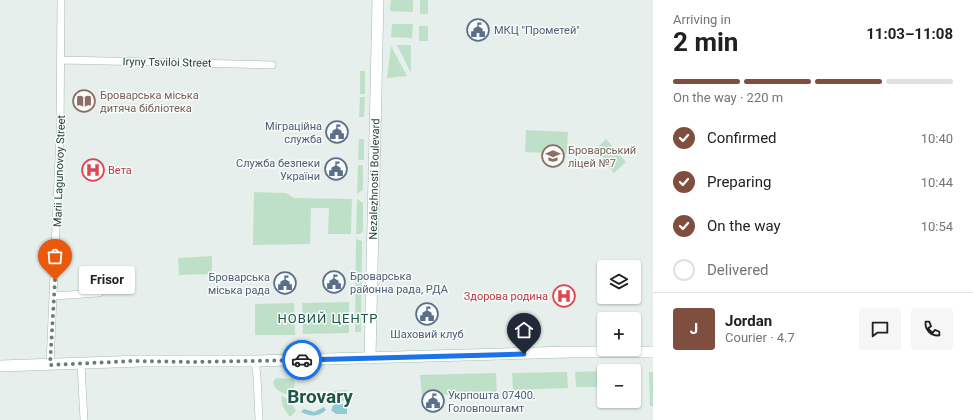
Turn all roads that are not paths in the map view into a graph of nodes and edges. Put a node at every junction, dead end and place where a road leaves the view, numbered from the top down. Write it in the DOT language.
graph roads {
  1 [pos="61,0"];
  2 [pos="378,0"];
  3 [pos="62,60"];
  4 [pos="272,65"];
  5 [pos="99,293"];
  6 [pos="54,296"];
  7 [pos="653,352"];
  8 [pos="370,358"];
  9 [pos="254,361"];
  10 [pos="81,364"];
  11 [pos="50,365"];
  12 [pos="0,366"];
  13 [pos="84,420"];
  14 [pos="259,420"];
  1 -- 3 [label="street, Marii Lagunovoy Street"];
  2 -- 8 [label="main road, Nezalezhnosti Boulevard"];
  3 -- 4 [label="street, Iryny Tsviloi Street"];
  3 -- 6 [label="street, Marii Lagunovoy Street"];
  5 -- 6 [label="street"];
  6 -- 11 [label="street, Marii Lagunovoy Street"];
  7 -- 8 [label="main road"];
  8 -- 9 [label="main road"];
  9 -- 10 [label="main road"];
  9 -- 14 [label="street"];
  10 -- 11 [label="main road"];
  10 -- 13 [label="street"];
  11 -- 12 [label="main road"];
}
